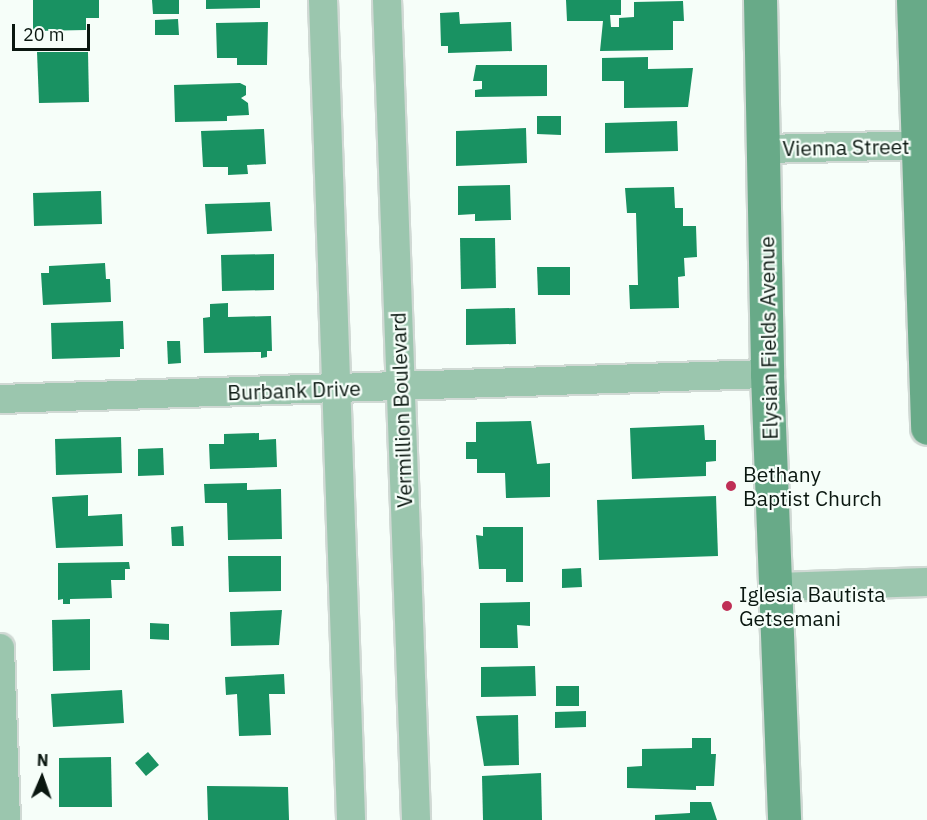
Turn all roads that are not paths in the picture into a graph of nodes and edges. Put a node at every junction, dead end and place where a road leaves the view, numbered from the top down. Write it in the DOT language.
graph roads {
  1 [pos="323,0"];
  2 [pos="387,0"];
  3 [pos="760,0"];
  4 [pos="913,0"];
  5 [pos="922,145"];
  6 [pos="765,149"];
  7 [pos="767,374"];
  8 [pos="400,386"];
  9 [pos="337,388"];
  10 [pos="0,399"];
  11 [pos="927,428"];
  12 [pos="927,582"];
  13 [pos="777,587"];
  14 [pos="0,648"];
  15 [pos="6,820"];
  16 [pos="351,820"];
  17 [pos="416,820"];
  18 [pos="784,820"];
  1 -- 9 [label="street"];
  2 -- 8 [label="street, Vermillion Boulevard"];
  3 -- 6 [label="main road, Elysian Fields Avenue"];
  4 -- 5 [label="main road"];
  5 -- 6 [label="street, Vienna Street"];
  5 -- 11 [label="main road"];
  6 -- 7 [label="main road, Elysian Fields Avenue"];
  7 -- 8 [label="street, Burbank Drive"];
  7 -- 13 [label="main road, Elysian Fields Avenue"];
  8 -- 9 [label="street, Burbank Drive"];
  8 -- 17 [label="street, Vermillion Boulevard"];
  9 -- 10 [label="street, Burbank Drive"];
  9 -- 16 [label="street"];
  12 -- 13 [label="street"];
  13 -- 18 [label="main road, Elysian Fields Avenue"];
  14 -- 15 [label="street"];
}
